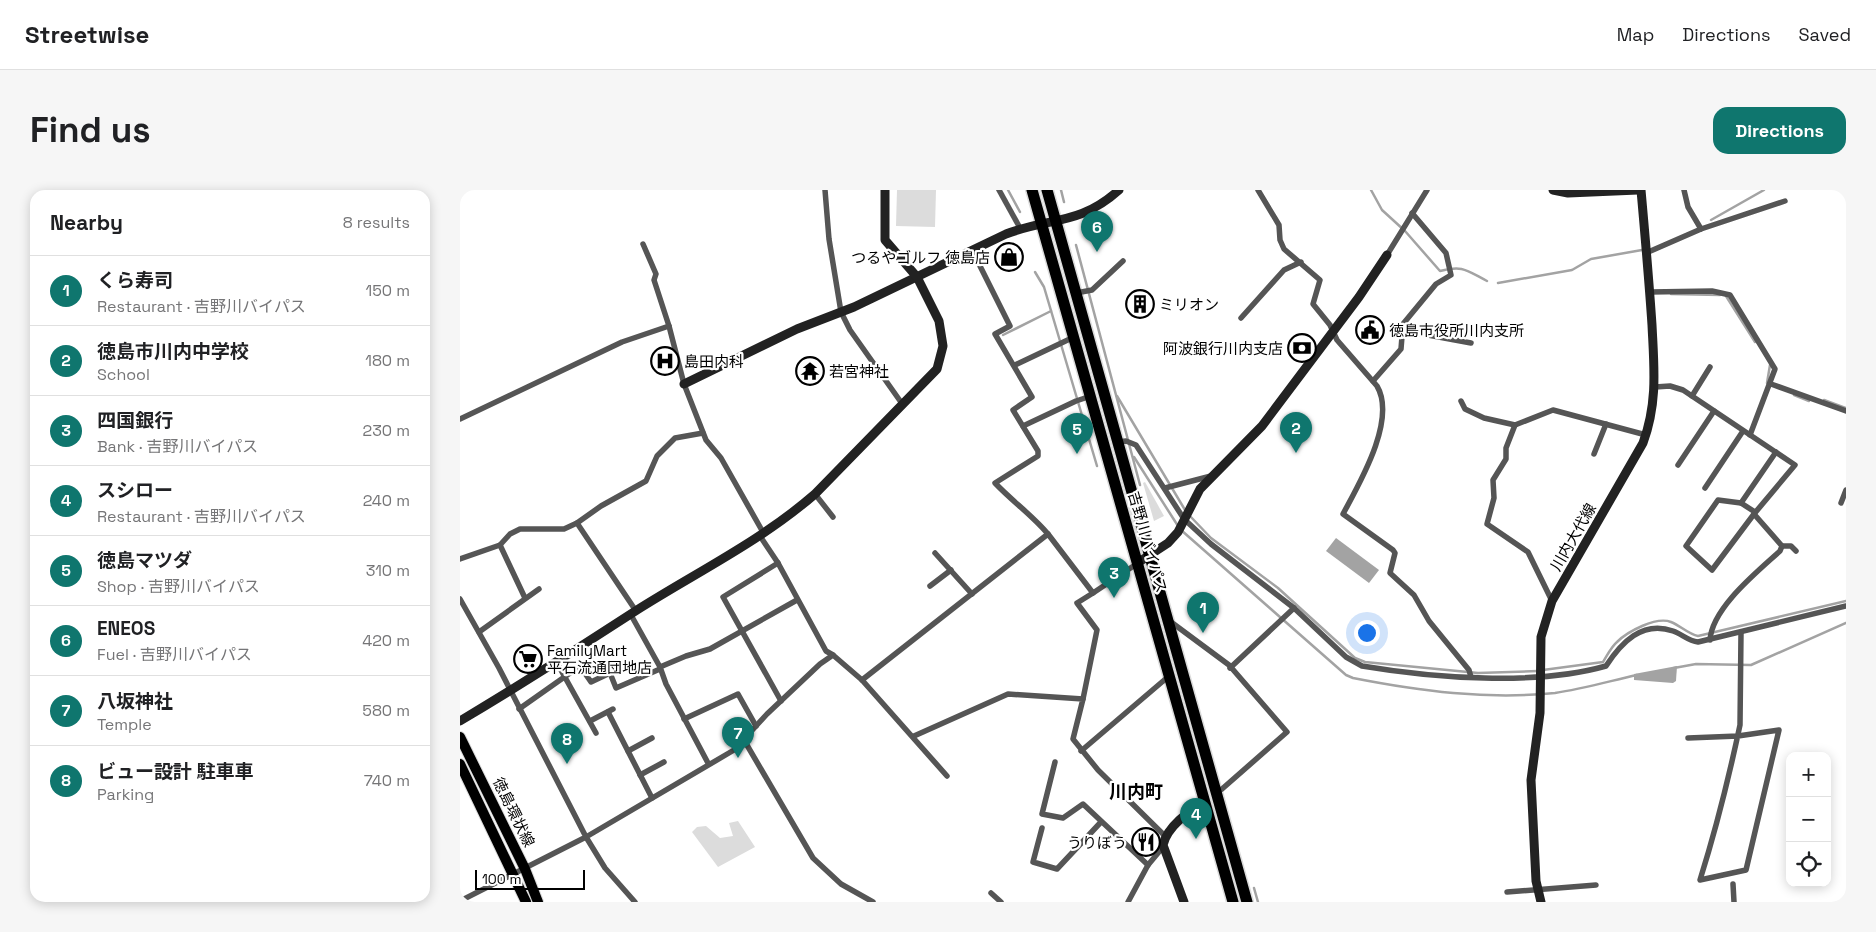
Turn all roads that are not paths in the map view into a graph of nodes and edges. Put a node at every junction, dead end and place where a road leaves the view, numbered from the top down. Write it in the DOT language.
graph roads {
  1 [pos="825,190"];
  2 [pos="885,190"];
  3 [pos="999,190"];
  4 [pos="1032,190"];
  5 [pos="1048,190"];
  6 [pos="1119,190"];
  7 [pos="1258,190"];
  8 [pos="1427,190"];
  9 [pos="1553,190"];
  10 [pos="1639,190"];
  11 [pos="1684,190"];
  12 [pos="1785,201"];
  13 [pos="1412,213"];
  14 [pos="1057,223"];
  15 [pos="1042,225"];
  16 [pos="1020,228"];
  17 [pos="1701,229"];
  18 [pos="643,244"];
  19 [pos="972,250"];
  20 [pos="1646,253"];
  21 [pos="1387,255"];
  22 [pos="1123,261"];
  23 [pos="1301,262"];
  24 [pos="918,277"];
  25 [pos="1084,292"];
  26 [pos="1650,292"];
  27 [pos="841,312"];
  28 [pos="1241,318"];
  29 [pos="669,326"];
  30 [pos="1401,330"];
  31 [pos="1334,332"];
  32 [pos="1074,337"];
  33 [pos="1471,343"];
  34 [pos="1015,364"];
  35 [pos="1710,367"];
  36 [pos="1373,381"];
  37 [pos="684,384"];
  38 [pos="1771,384"];
  39 [pos="1655,387"];
  40 [pos="1692,396"];
  41 [pos="1082,399"];
  42 [pos="1461,401"];
  43 [pos="903,406"];
  44 [pos="1714,411"];
  45 [pos="1846,411"];
  46 [pos="460,419"];
  47 [pos="1606,424"];
  48 [pos="1515,425"];
  49 [pos="1023,426"];
  50 [pos="1743,431"];
  51 [pos="703,433"];
  52 [pos="1646,435"];
  53 [pos="1750,435"];
  54 [pos="1126,442"];
  55 [pos="1776,452"];
  56 [pos="1594,454"];
  57 [pos="1678,465"];
  58 [pos="1213,475"];
  59 [pos="1169,487"];
  60 [pos="1705,488"];
  61 [pos="1846,490"];
  62 [pos="815,494"];
  63 [pos="1741,503"];
  64 [pos="1840,503"];
  65 [pos="1754,513"];
  66 [pos="833,517"];
  67 [pos="1183,520"];
  68 [pos="576,523"];
  69 [pos="1048,534"];
  70 [pos="762,535"];
  71 [pos="500,544"];
  72 [pos="1782,546"];
  73 [pos="1796,551"];
  74 [pos="935,553"];
  75 [pos="460,559"];
  76 [pos="1144,559"];
  77 [pos="778,563"];
  78 [pos="951,570"];
  79 [pos="930,586"];
  80 [pos="539,589"];
  81 [pos="1093,593"];
  82 [pos="972,594"];
  83 [pos="525,598"];
  84 [pos="460,599"];
  85 [pos="797,600"];
  86 [pos="1552,601"];
  87 [pos="1846,606"];
  88 [pos="1294,608"];
  89 [pos="633,613"];
  90 [pos="1168,619"];
  91 [pos="479,632"];
  92 [pos="742,632"];
  93 [pos="1741,632"];
  94 [pos="1710,635"];
  95 [pos="833,655"];
  96 [pos="558,663"];
  97 [pos="660,668"];
  98 [pos="1230,668"];
  99 [pos="1542,672"];
  100 [pos="1470,674"];
  101 [pos="566,676"];
  102 [pos="1169,676"];
  103 [pos="862,680"];
  104 [pos="510,691"];
  105 [pos="1083,699"];
  106 [pos="781,701"];
  107 [pos="519,709"];
  108 [pos="684,718"];
  109 [pos="460,721"];
  110 [pos="590,721"];
  111 [pos="756,726"];
  112 [pos="596,733"];
  113 [pos="914,736"];
  114 [pos="1738,736"];
  115 [pos="460,738"];
  116 [pos="652,738"];
  117 [pos="1688,738"];
  118 [pos="744,740"];
  119 [pos="628,751"];
  120 [pos="1081,751"];
  121 [pos="664,762"];
  122 [pos="1055,762"];
  123 [pos="460,764"];
  124 [pos="708,764"];
  125 [pos="640,775"];
  126 [pos="947,776"];
  127 [pos="1216,792"];
  128 [pos="652,798"];
  129 [pos="1205,802"];
  130 [pos="1101,822"];
  131 [pos="1042,828"];
  132 [pos="1165,836"];
  133 [pos="586,837"];
  134 [pos="1163,847"];
  135 [pos="1148,865"];
  136 [pos="525,869"];
  137 [pos="514,874"];
  138 [pos="1733,884"];
  139 [pos="1596,885"];
  140 [pos="1538,889"];
  141 [pos="1507,892"];
  142 [pos="991,893"];
  143 [pos="460,901"];
  144 [pos="526,902"];
  145 [pos="538,902"];
  146 [pos="635,902"];
  147 [pos="873,902"];
  148 [pos="1001,902"];
  149 [pos="1128,902"];
  150 [pos="1184,902"];
  151 [pos="1233,902"];
  152 [pos="1247,902"];
  153 [pos="1542,902"];
  154 [pos="1734,902"];
  1 -- 27 [label="street"];
  2 -- 24 [label="street"];
  3 -- 16 [label="street"];
  4 -- 15 [label="highway, 吉野川バイパス"];
  5 -- 14 [label="highway, 吉野川バイパス"];
  6 -- 14 [label="street"];
  7 -- 23 [label="street"];
  8 -- 13 [label="street"];
  9 -- 10 [label="street"];
  10 -- 20 [label="street, 川内大代線"];
  11 -- 17 [label="street"];
  12 -- 17 [label="street"];
  13 -- 21 [label="street"];
  13 -- 30 [label="street"];
  14 -- 15 [label="street"];
  14 -- 25 [label="highway, 吉野川バイパス"];
  15 -- 16 [label="street"];
  15 -- 32 [label="highway, 吉野川バイパス"];
  16 -- 19 [label="street"];
  17 -- 20 [label="street"];
  18 -- 29 [label="street"];
  19 -- 24 [label="street"];
  19 -- 34 [label="street"];
  20 -- 26 [label="street, 川内大代線"];
  21 -- 31 [label="street"];
  22 -- 25 [label="street"];
  23 -- 28 [label="street"];
  23 -- 31 [label="street"];
  24 -- 27 [label="street"];
  24 -- 43 [label="street"];
  25 -- 54 [label="highway, 吉野川バイパス"];
  26 -- 38 [label="street"];
  26 -- 39 [label="street, 川内大代線"];
  27 -- 37 [label="street"];
  27 -- 43 [label="street"];
  29 -- 37 [label="street"];
  29 -- 46 [label="street"];
  30 -- 33 [label="street"];
  30 -- 36 [label="street"];
  31 -- 36 [label="street"];
  31 -- 58 [label="street"];
  32 -- 34 [label="street"];
  32 -- 41 [label="highway, 吉野川バイパス"];
  34 -- 49 [label="street"];
  35 -- 40 [label="street"];
  36 -- 100 [label="street"];
  37 -- 51 [label="street"];
  38 -- 45 [label="street"];
  38 -- 53 [label="street"];
  39 -- 40 [label="street"];
  39 -- 52 [label="street, 川内大代線"];
  40 -- 44 [label="street"];
  41 -- 49 [label="street"];
  41 -- 76 [label="highway, 吉野川バイパス"];
  42 -- 48 [label="street"];
  43 -- 62 [label="street"];
  44 -- 50 [label="street"];
  44 -- 57 [label="street"];
  47 -- 48 [label="street"];
  47 -- 52 [label="street"];
  47 -- 56 [label="street"];
  48 -- 86 [label="street"];
  49 -- 69 [label="street"];
  50 -- 53 [label="street"];
  50 -- 60 [label="street"];
  51 -- 68 [label="street"];
  51 -- 70 [label="street"];
  52 -- 86 [label="street, 川内大代線"];
  53 -- 55 [label="street"];
  54 -- 59 [label="street"];
  54 -- 76 [label="highway, 吉野川バイパス"];
  55 -- 63 [label="street"];
  55 -- 65 [label="street"];
  58 -- 59 [label="street"];
  58 -- 67 [label="street"];
  59 -- 67 [label="street"];
  61 -- 64 [label="street"];
  62 -- 66 [label="street"];
  62 -- 70 [label="street"];
  63 -- 65 [label="street"];
  63 -- 65 [label="street"];
  65 -- 72 [label="street"];
  67 -- 76 [label="street"];
  67 -- 88 [label="street"];
  68 -- 71 [label="street"];
  68 -- 89 [label="street"];
  69 -- 81 [label="street"];
  69 -- 82 [label="street"];
  70 -- 77 [label="street"];
  70 -- 89 [label="street"];
  71 -- 75 [label="street"];
  71 -- 83 [label="street"];
  72 -- 73 [label="street"];
  72 -- 94 [label="street"];
  74 -- 78 [label="street"];
  76 -- 81 [label="street"];
  76 -- 90 [label="highway, 吉野川バイパス"];
  76 -- 102 [label="highway, 吉野川バイパス"];
  77 -- 85 [label="street"];
  77 -- 92 [label="street"];
  78 -- 79 [label="street"];
  78 -- 82 [label="street"];
  80 -- 83 [label="street"];
  81 -- 105 [label="street"];
  82 -- 103 [label="street"];
  83 -- 91 [label="street"];
  84 -- 91 [label="street"];
  85 -- 92 [label="street"];
  85 -- 95 [label="street"];
  86 -- 99 [label="street, 川内大代線"];
  87 -- 93 [label="street"];
  88 -- 98 [label="street"];
  88 -- 100 [label="street"];
  89 -- 96 [label="street"];
  89 -- 97 [label="street"];
  90 -- 98 [label="street"];
  90 -- 127 [label="highway, 吉野川バイパス"];
  91 -- 104 [label="street"];
  92 -- 97 [label="street"];
  92 -- 106 [label="street"];
  93 -- 94 [label="street"];
  93 -- 114 [label="street"];
  94 -- 99 [label="street"];
  95 -- 103 [label="street"];
  95 -- 106 [label="street"];
  96 -- 101 [label="street"];
  96 -- 104 [label="street"];
  97 -- 101 [label="street"];
  97 -- 108 [label="street"];
  98 -- 127 [label="street"];
  99 -- 100 [label="street"];
  99 -- 140 [label="street, 川内大代線"];
  101 -- 107 [label="street"];
  101 -- 110 [label="street"];
  102 -- 120 [label="street"];
  102 -- 129 [label="highway, 吉野川バイパス"];
  103 -- 113 [label="street"];
  104 -- 107 [label="street"];
  104 -- 109 [label="street"];
  105 -- 113 [label="street"];
  105 -- 120 [label="street"];
  106 -- 111 [label="street"];
  107 -- 133 [label="street"];
  108 -- 111 [label="street"];
  108 -- 124 [label="street"];
  110 -- 112 [label="street"];
  110 -- 119 [label="street"];
  111 -- 118 [label="street"];
  113 -- 126 [label="street"];
  114 -- 114 [label="street"];
  114 -- 117 [label="street"];
  115 -- 136 [label="main road, 徳島環状線"];
  116 -- 119 [label="street"];
  118 -- 124 [label="street"];
  118 -- 147 [label="street"];
  119 -- 125 [label="street"];
  120 -- 132 [label="street"];
  121 -- 125 [label="street"];
  122 -- 130 [label="street"];
  123 -- 137 [label="main road, 徳島環状線"];
  124 -- 128 [label="street"];
  125 -- 128 [label="street"];
  127 -- 152 [label="highway, 吉野川バイパス"];
  128 -- 133 [label="street"];
  129 -- 132 [label="street"];
  129 -- 151 [label="highway, 吉野川バイパス"];
  130 -- 131 [label="street"];
  130 -- 135 [label="street"];
  132 -- 134 [label="street"];
  133 -- 136 [label="street"];
  133 -- 146 [label="street"];
  134 -- 135 [label="street"];
  134 -- 150 [label="street"];
  135 -- 149 [label="street"];
  136 -- 137 [label="street"];
  136 -- 145 [label="main road, 徳島環状線"];
  137 -- 143 [label="street"];
  137 -- 144 [label="main road, 徳島環状線"];
  138 -- 154 [label="street"];
  139 -- 140 [label="street"];
  140 -- 141 [label="street"];
  140 -- 153 [label="street, 川内大代線"];
  142 -- 148 [label="street"];
}
